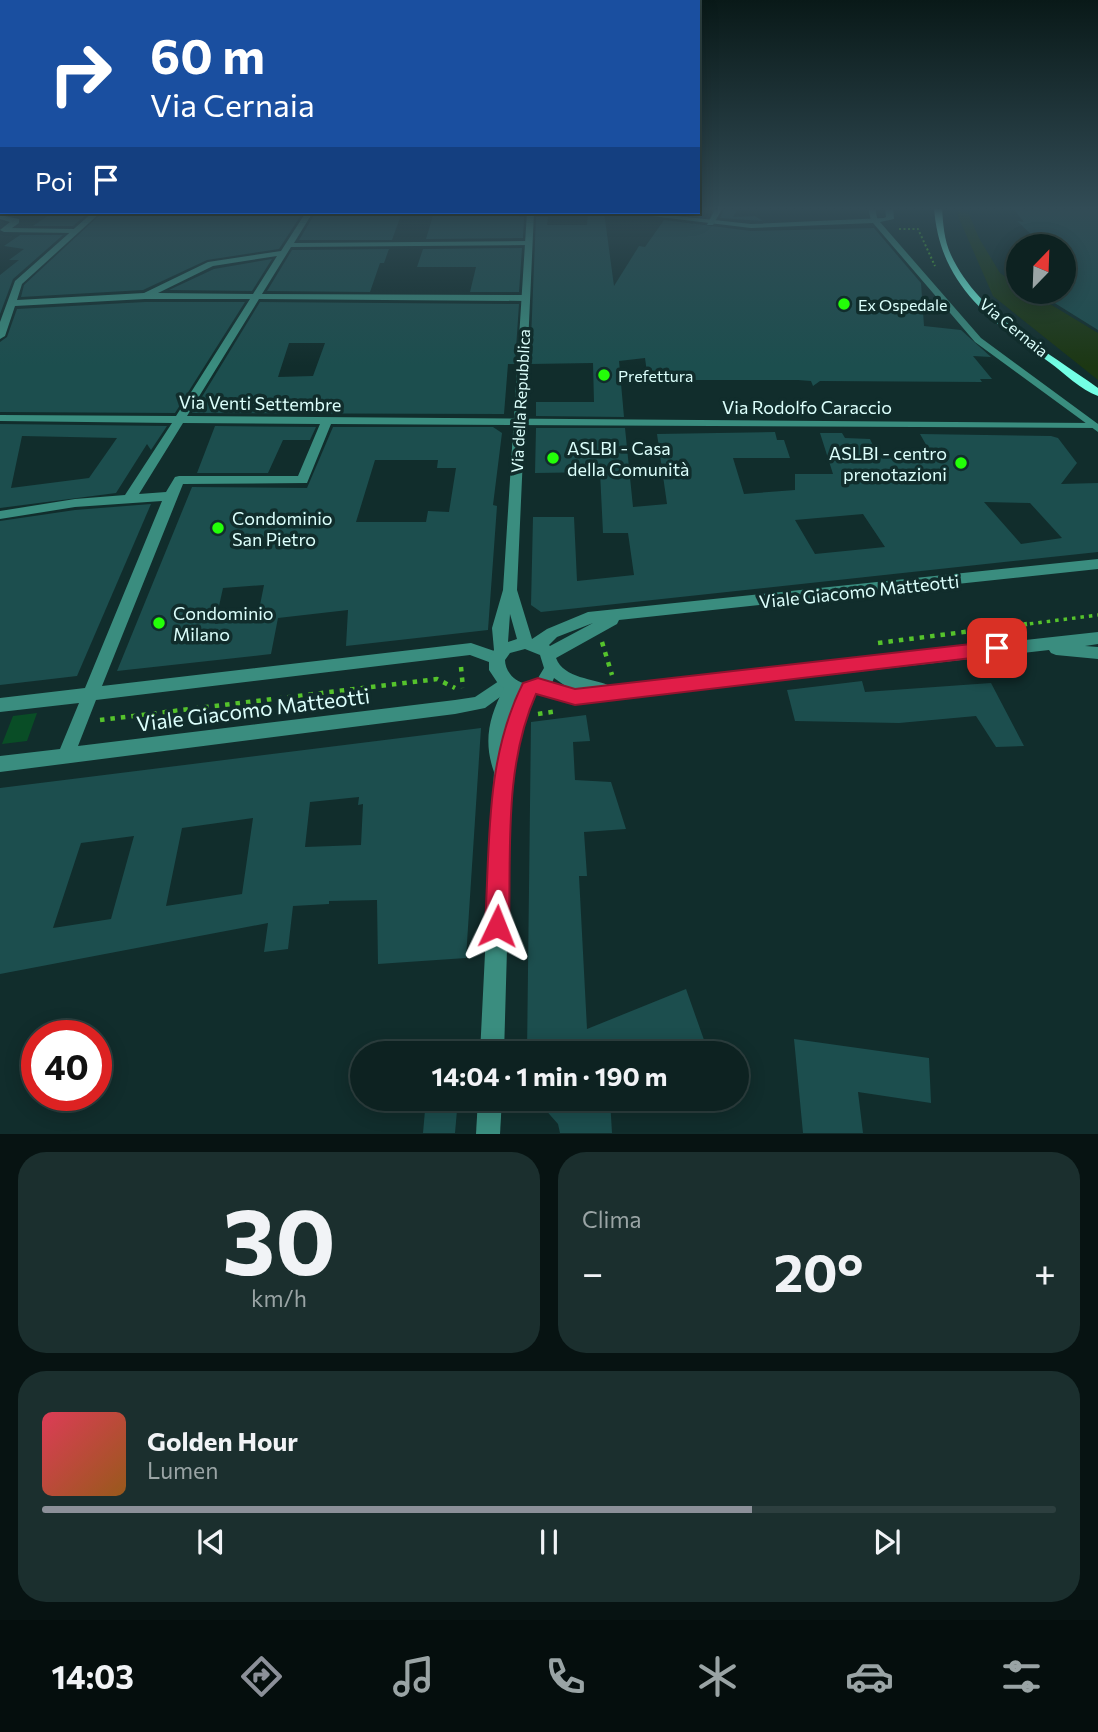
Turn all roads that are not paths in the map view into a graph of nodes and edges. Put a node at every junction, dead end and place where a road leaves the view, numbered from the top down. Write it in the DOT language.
graph roads {
  1 [pos="43,260"];
  2 [pos="238,260"];
  3 [pos="279,260"];
  4 [pos="527,260"];
  5 [pos="909,260"];
  6 [pos="950,260"];
  7 [pos="145,296"];
  8 [pos="256,297"];
  9 [pos="526,298"];
  10 [pos="0,299"];
  11 [pos="13,301"];
  12 [pos="0,336"];
  13 [pos="1098,393"];
  14 [pos="0,418"];
  15 [pos="179,419"];
  16 [pos="326,422"];
  17 [pos="519,423"];
  18 [pos="1096,428"];
  19 [pos="170,496"];
  20 [pos="130,498"];
  21 [pos="0,514"];
  22 [pos="1098,564"];
  23 [pos="510,590"];
  24 [pos="619,617"];
  25 [pos="1098,638"];
  26 [pos="1016,646"];
  27 [pos="541,653"];
  28 [pos="1098,653"];
  29 [pos="500,655"];
  30 [pos="612,685"];
  31 [pos="521,687"];
  32 [pos="90,695"];
  33 [pos="0,705"];
  34 [pos="66,755"];
  35 [pos="0,764"];
  36 [pos="493,1041"];
  37 [pos="489,1111"];
  38 [pos="488,1133"];
  1 -- 11 [label="street"];
  2 -- 7 [label="street"];
  3 -- 8 [label="street"];
  4 -- 9 [label="street, Via della Repubblica"];
  5 -- 18 [label="street"];
  6 -- 13 [label="main road, Via Cernaia"];
  7 -- 8 [label="street"];
  7 -- 11 [label="street"];
  8 -- 9 [label="street"];
  8 -- 15 [label="street"];
  9 -- 17 [label="street, Via della Repubblica"];
  10 -- 11 [label="street"];
  11 -- 12 [label="street"];
  14 -- 15 [label="street, Via Venti Settembre"];
  15 -- 16 [label="street, Via Venti Settembre"];
  15 -- 20 [label="street"];
  16 -- 17 [label="street, Via Venti Settembre"];
  16 -- 19 [label="street"];
  17 -- 18 [label="street, Via Rodolfo Caraccio"];
  17 -- 23 [label="street, Via della Repubblica"];
  19 -- 20 [label="street"];
  19 -- 32 [label="street"];
  20 -- 21 [label="street"];
  22 -- 24 [label="street, Viale Giacomo Matteotti"];
  23 -- 27 [label="street, Via della Repubblica"];
  23 -- 29 [label="street, Via della Repubblica"];
  24 -- 27 [label="street, Viale Giacomo Matteotti"];
  24 -- 27 [label="street, Viale Giacomo Matteotti"];
  25 -- 26 [label="street"];
  26 -- 28 [label="street"];
  26 -- 30 [label="street"];
  27 -- 29 [label="street"];
  27 -- 30 [label="street"];
  27 -- 31 [label="street"];
  29 -- 31 [label="street, Via della Repubblica"];
  29 -- 32 [label="street, Viale Giacomo Matteotti"];
  30 -- 31 [label="street"];
  31 -- 34 [label="street, Viale Giacomo Matteotti"];
  31 -- 36 [label="street"];
  32 -- 33 [label="street, Viale Giacomo Matteotti"];
  32 -- 34 [label="street"];
  34 -- 35 [label="street, Viale Giacomo Matteotti"];
  37 -- 38 [label="street"];
}
